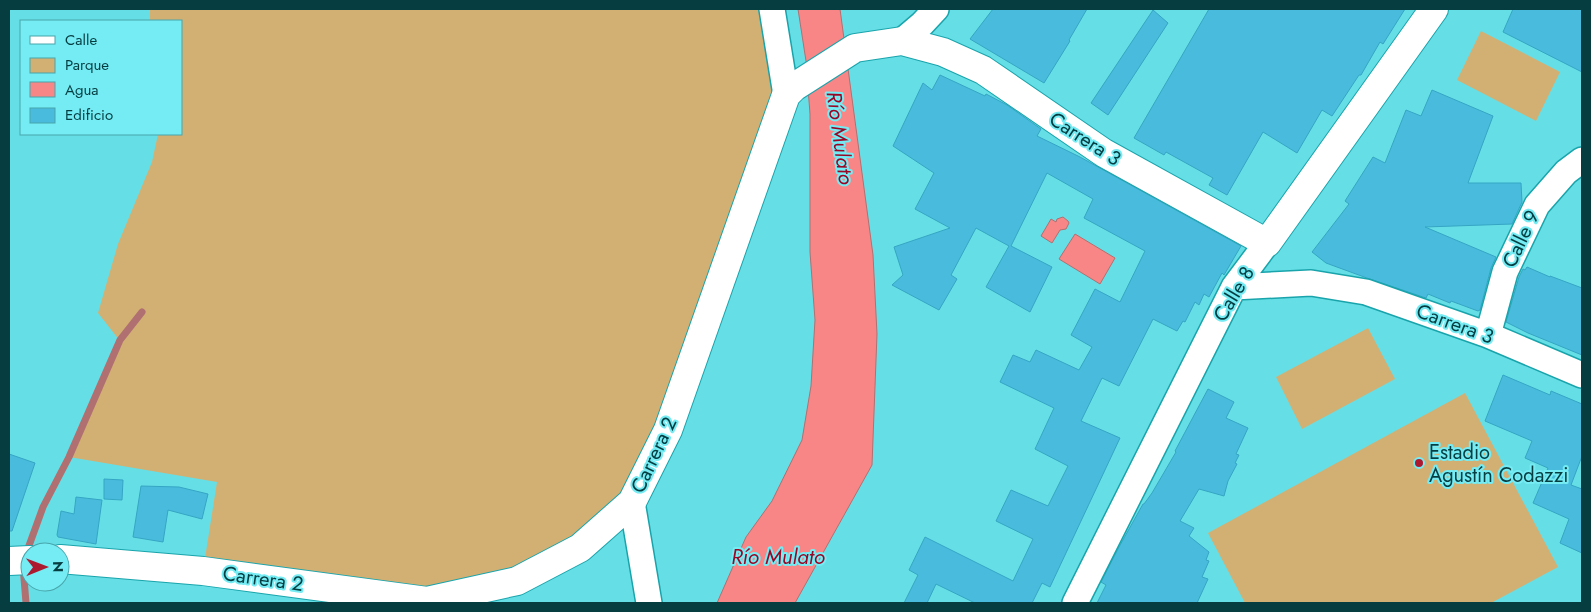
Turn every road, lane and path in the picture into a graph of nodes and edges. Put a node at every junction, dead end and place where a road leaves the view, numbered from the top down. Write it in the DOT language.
graph roads {
  1 [pos="772,9"];
  2 [pos="936,9"];
  3 [pos="1434,9"];
  4 [pos="902,41"];
  5 [pos="790,91"];
  6 [pos="1582,160"];
  7 [pos="1267,243"];
  8 [pos="1234,287"];
  9 [pos="1488,335"];
  10 [pos="1582,375"];
  11 [pos="632,502"];
  12 [pos="70,560"];
  13 [pos="649,603"];
  14 [pos="1075,603"];
  1 -- 5 [label="street"];
  2 -- 4 [label="street"];
  3 -- 7 [label="main road, Calle 8"];
  4 -- 5 [label="main road"];
  4 -- 7 [label="main road, Carrera 3"];
  5 -- 11 [label="main road, Carrera 2"];
  6 -- 9 [label="street, Calle 9"];
  7 -- 8 [label="street, Calle 8"];
  8 -- 9 [label="street, Carrera 3"];
  8 -- 14 [label="street, Calle 8"];
  9 -- 10 [label="street, Carrera 3"];
  11 -- 12 [label="main road, Carrera 2"];
  11 -- 13 [label="street"];
}
